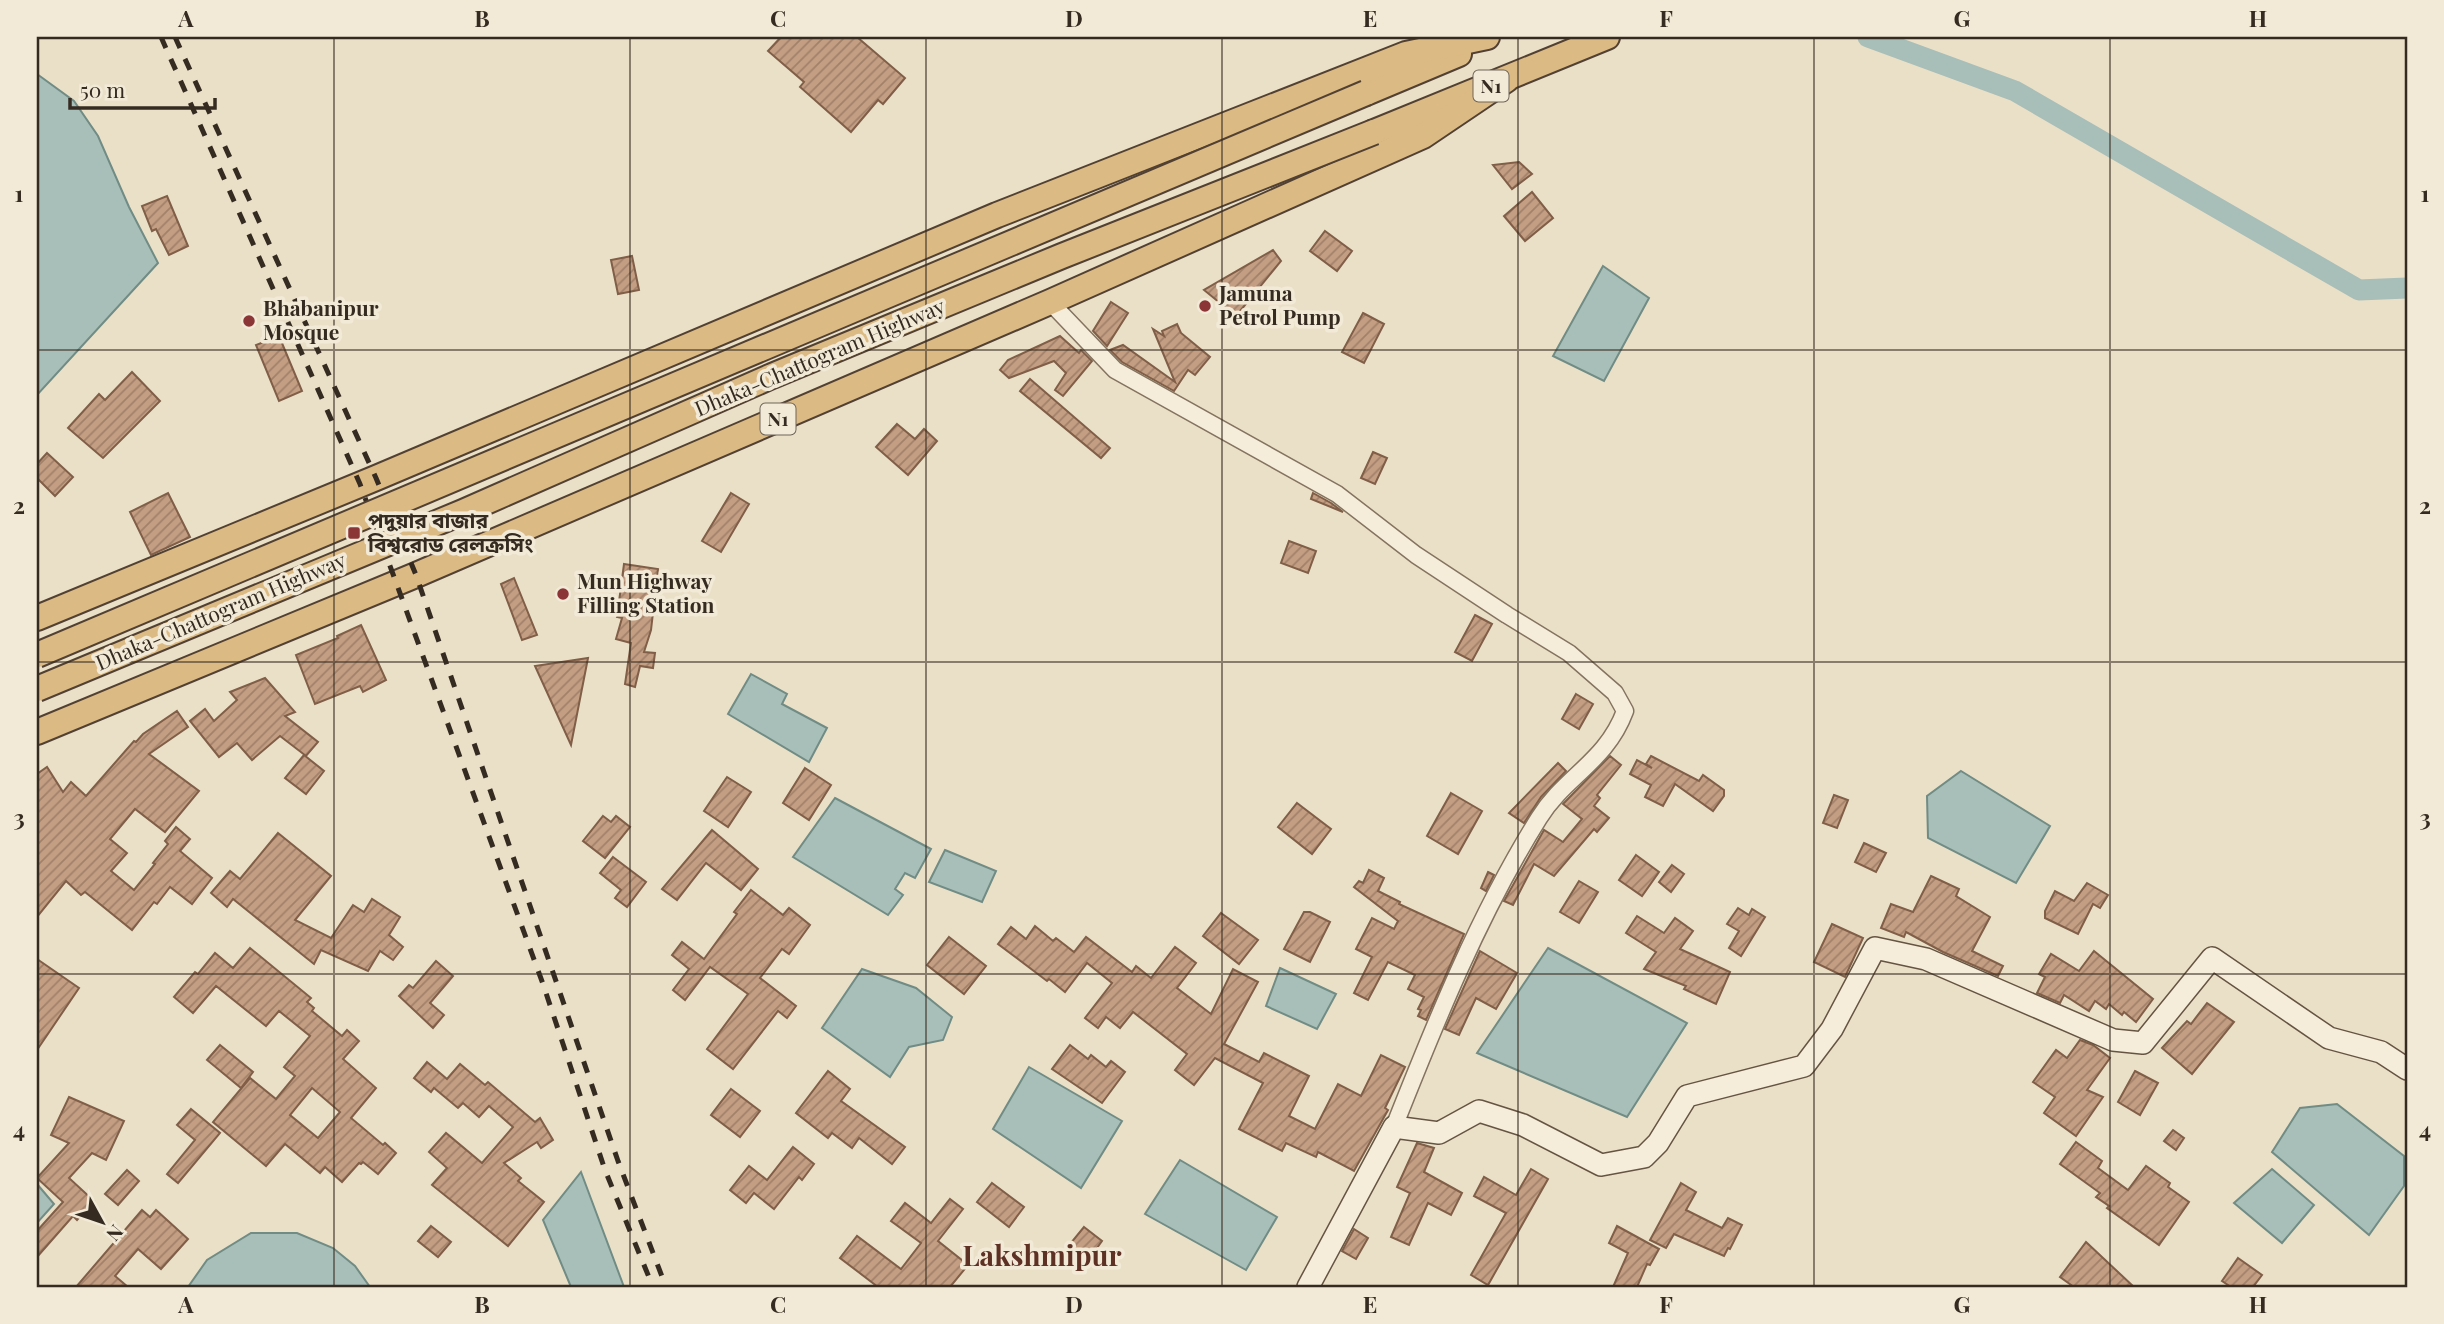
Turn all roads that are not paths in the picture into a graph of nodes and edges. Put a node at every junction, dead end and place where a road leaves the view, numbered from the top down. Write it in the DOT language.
graph roads {
  1 [pos="1487,37"];
  2 [pos="1498,37"];
  3 [pos="1607,37"];
  4 [pos="1506,80"];
  5 [pos="1050,302"];
  6 [pos="37,618"];
  7 [pos="37,655"];
  8 [pos="37,689"];
  9 [pos="37,732"];
  10 [pos="2407,1069"];
  11 [pos="1394,1127"];
  12 [pos="1308,1287"];
  1 -- 6 [label="highway, N1"];
  2 -- 7 [label="highway, Dhaka-Chattogram Highway / N1, bridge"];
  3 -- 4 [label="highway, Dhaka-Chattogram Highway / N1"];
  4 -- 5 [label="highway, N1"];
  4 -- 8 [label="highway, Dhaka-Chattogram Highway / N1, bridge"];
  5 -- 9 [label="highway, N1"];
  5 -- 11 [label="street"];
  10 -- 11 [label="main road"];
  11 -- 12 [label="main road"];
}
